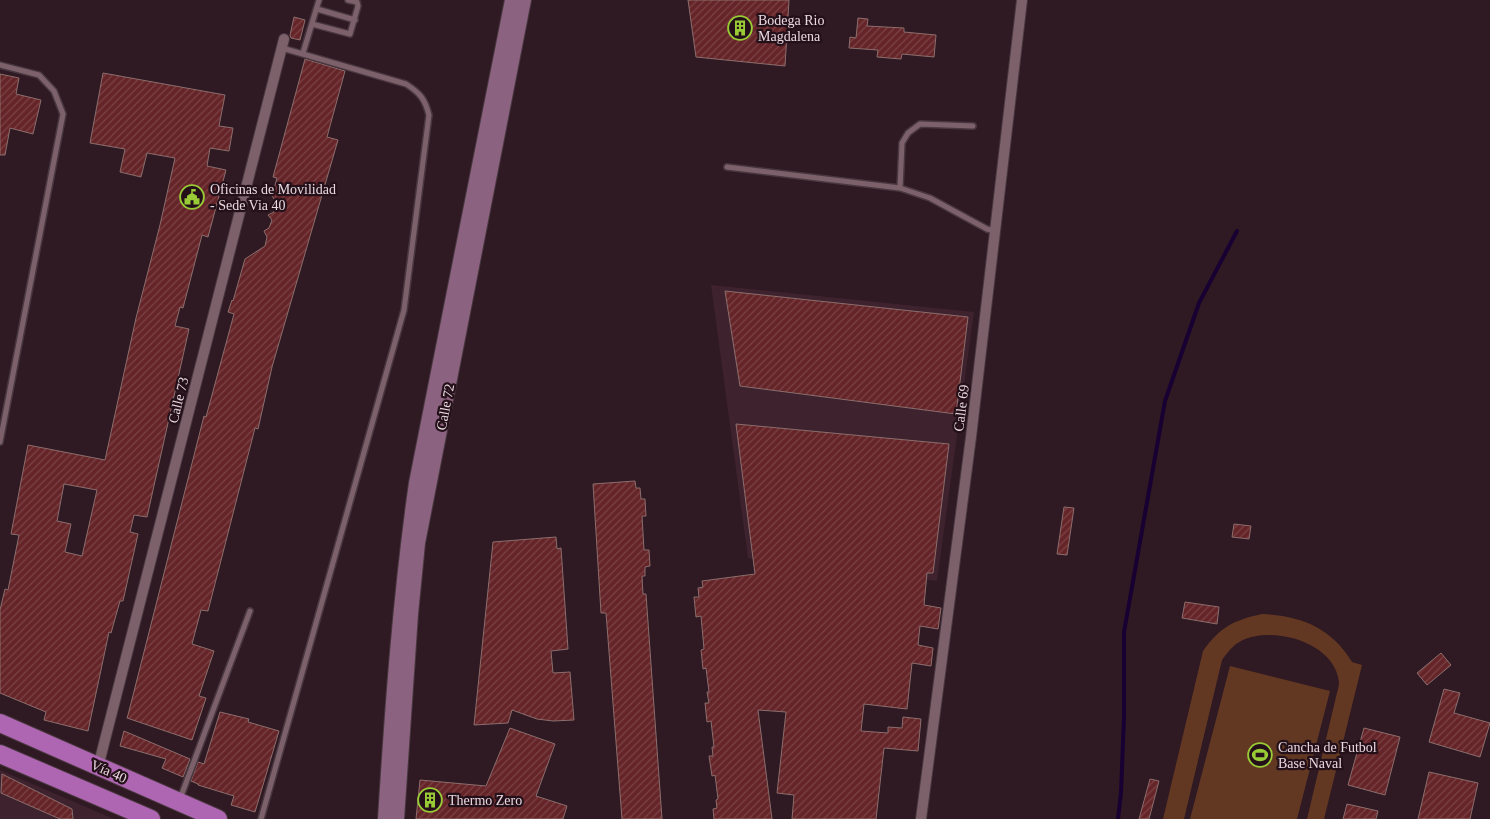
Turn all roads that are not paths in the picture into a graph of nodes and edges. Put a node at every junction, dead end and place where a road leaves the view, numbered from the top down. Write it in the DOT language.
graph roads {
  1 [pos="319,0"];
  2 [pos="348,0"];
  3 [pos="512,0"];
  4 [pos="524,0"];
  5 [pos="1022,0"];
  6 [pos="316,9"];
  7 [pos="355,20"];
  8 [pos="312,24"];
  9 [pos="283,43"];
  10 [pos="303,53"];
  11 [pos="0,65"];
  12 [pos="973,126"];
  13 [pos="727,167"];
  14 [pos="900,188"];
  15 [pos="995,231"];
  16 [pos="0,442"];
  17 [pos="250,611"];
  18 [pos="4,725"];
  19 [pos="0,747"];
  20 [pos="0,754"];
  21 [pos="98,767"];
  22 [pos="179,802"];
  23 [pos="151,819"];
  24 [pos="218,819"];
  25 [pos="261,819"];
  26 [pos="385,819"];
  27 [pos="397,819"];
  28 [pos="920,819"];
  1 -- 6 [label="lane"];
  2 -- 7 [label="lane"];
  3 -- 26 [label="main road, Calle 72"];
  4 -- 27 [label="main road, Calle 72"];
  5 -- 15 [label="street, Calle 69"];
  6 -- 7 [label="lane"];
  6 -- 8 [label="lane"];
  7 -- 8 [label="lane"];
  8 -- 10 [label="lane"];
  9 -- 10 [label="lane"];
  9 -- 21 [label="street, Calle 73"];
  10 -- 25 [label="lane"];
  11 -- 16 [label="lane"];
  12 -- 14 [label="lane"];
  13 -- 14 [label="lane"];
  14 -- 15 [label="lane"];
  15 -- 28 [label="street, Calle 69"];
  17 -- 22 [label="lane"];
  18 -- 19 [label="highway"];
  18 -- 21 [label="highway, Vía 40"];
  20 -- 23 [label="highway, Vía 40"];
  21 -- 22 [label="highway, Vía 40"];
  22 -- 24 [label="highway, Vía 40"];
}
